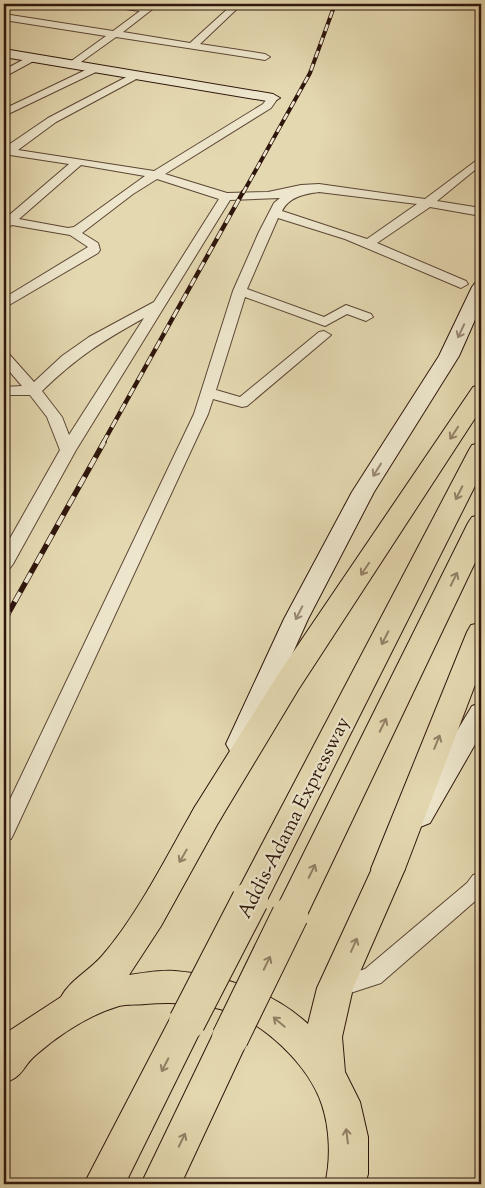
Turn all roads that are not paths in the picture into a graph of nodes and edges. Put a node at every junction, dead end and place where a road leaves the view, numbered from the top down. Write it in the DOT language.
graph roads {
  1 [pos="111,4"];
  2 [pos="238,4"];
  3 [pos="151,6"];
  4 [pos="4,17"];
  5 [pos="113,34"];
  6 [pos="192,46"];
  7 [pos="4,53"];
  8 [pos="265,57"];
  9 [pos="34,58"];
  10 [pos="74,64"];
  11 [pos="96,68"];
  12 [pos="4,74"];
  13 [pos="136,75"];
  14 [pos="273,98"];
  15 [pos="4,113"];
  16 [pos="5,152"];
  17 [pos="481,160"];
  18 [pos="78,162"];
  19 [pos="157,175"];
  20 [pos="301,189"];
  21 [pos="226,197"];
  22 [pos="427,202"];
  23 [pos="481,212"];
  24 [pos="275,213"];
  25 [pos="5,222"];
  26 [pos="73,232"];
  27 [pos="368,244"];
  28 [pos="471,285"];
  29 [pos="240,291"];
  30 [pos="159,303"];
  31 [pos="4,304"];
  32 [pos="366,317"];
  33 [pos="324,335"];
  34 [pos="4,357"];
  35 [pos="34,390"];
  36 [pos="4,391"];
  37 [pos="208,392"];
  38 [pos="481,392"];
  39 [pos="68,450"];
  40 [pos="481,450"];
  41 [pos="481,524"];
  42 [pos="4,564"];
  43 [pos="481,632"];
  44 [pos="481,712"];
  45 [pos="207,814"];
  46 [pos="4,832"];
  47 [pos="388,869"];
  48 [pos="481,881"];
  49 [pos="335,988"];
  50 [pos="67,1011"];
  51 [pos="10,1051"];
  52 [pos="326,1076"];
  53 [pos="351,1181"];
  54 [pos="104,1184"];
  55 [pos="161,1184"];
  1 -- 3 [label="street"];
  2 -- 6 [label="street"];
  3 -- 5 [label="street"];
  4 -- 5 [label="street"];
  5 -- 6 [label="street"];
  5 -- 10 [label="street"];
  6 -- 8 [label="street"];
  7 -- 9 [label="street"];
  9 -- 10 [label="street"];
  9 -- 12 [label="street"];
  10 -- 11 [label="street"];
  11 -- 13 [label="street"];
  11 -- 15 [label="street"];
  13 -- 14 [label="street"];
  13 -- 16 [label="street"];
  14 -- 19 [label="street"];
  16 -- 18 [label="street"];
  17 -- 22 [label="street"];
  18 -- 19 [label="street"];
  18 -- 25 [label="street"];
  19 -- 21 [label="street"];
  19 -- 26 [label="street"];
  20 -- 21 [label="street"];
  20 -- 22 [label="street"];
  20 -- 24 [label="street"];
  21 -- 30 [label="street"];
  22 -- 23 [label="street"];
  22 -- 27 [label="street"];
  24 -- 27 [label="street"];
  24 -- 29 [label="street"];
  25 -- 26 [label="street"];
  26 -- 31 [label="street"];
  27 -- 28 [label="street"];
  28 -- 45 [label="street, one-way"];
  29 -- 32 [label="street"];
  29 -- 37 [label="street"];
  30 -- 35 [label="street"];
  30 -- 39 [label="street"];
  33 -- 37 [label="street"];
  34 -- 35 [label="street"];
  35 -- 36 [label="street"];
  35 -- 39 [label="street"];
  37 -- 46 [label="street"];
  38 -- 45 [label="main road, one-way"];
  39 -- 42 [label="street"];
  40 -- 54 [label="main road, Addis-Adama Expressway, one-way, bridge"];
  55 -- 41 [label="main road, Addis-Adama Expressway, one-way, bridge"];
  47 -- 43 [label="main road, one-way"];
  44 -- 47 [label="street"];
  45 -- 50 [label="main road, one-way"];
  49 -- 47 [label="main road, one-way"];
  48 -- 49 [label="street"];
  49 -- 52 [label="main road"];
  50 -- 51 [label="main road"];
  52 -- 50 [label="main road, one-way"];
  53 -- 52 [label="main road, one-way"];
}
